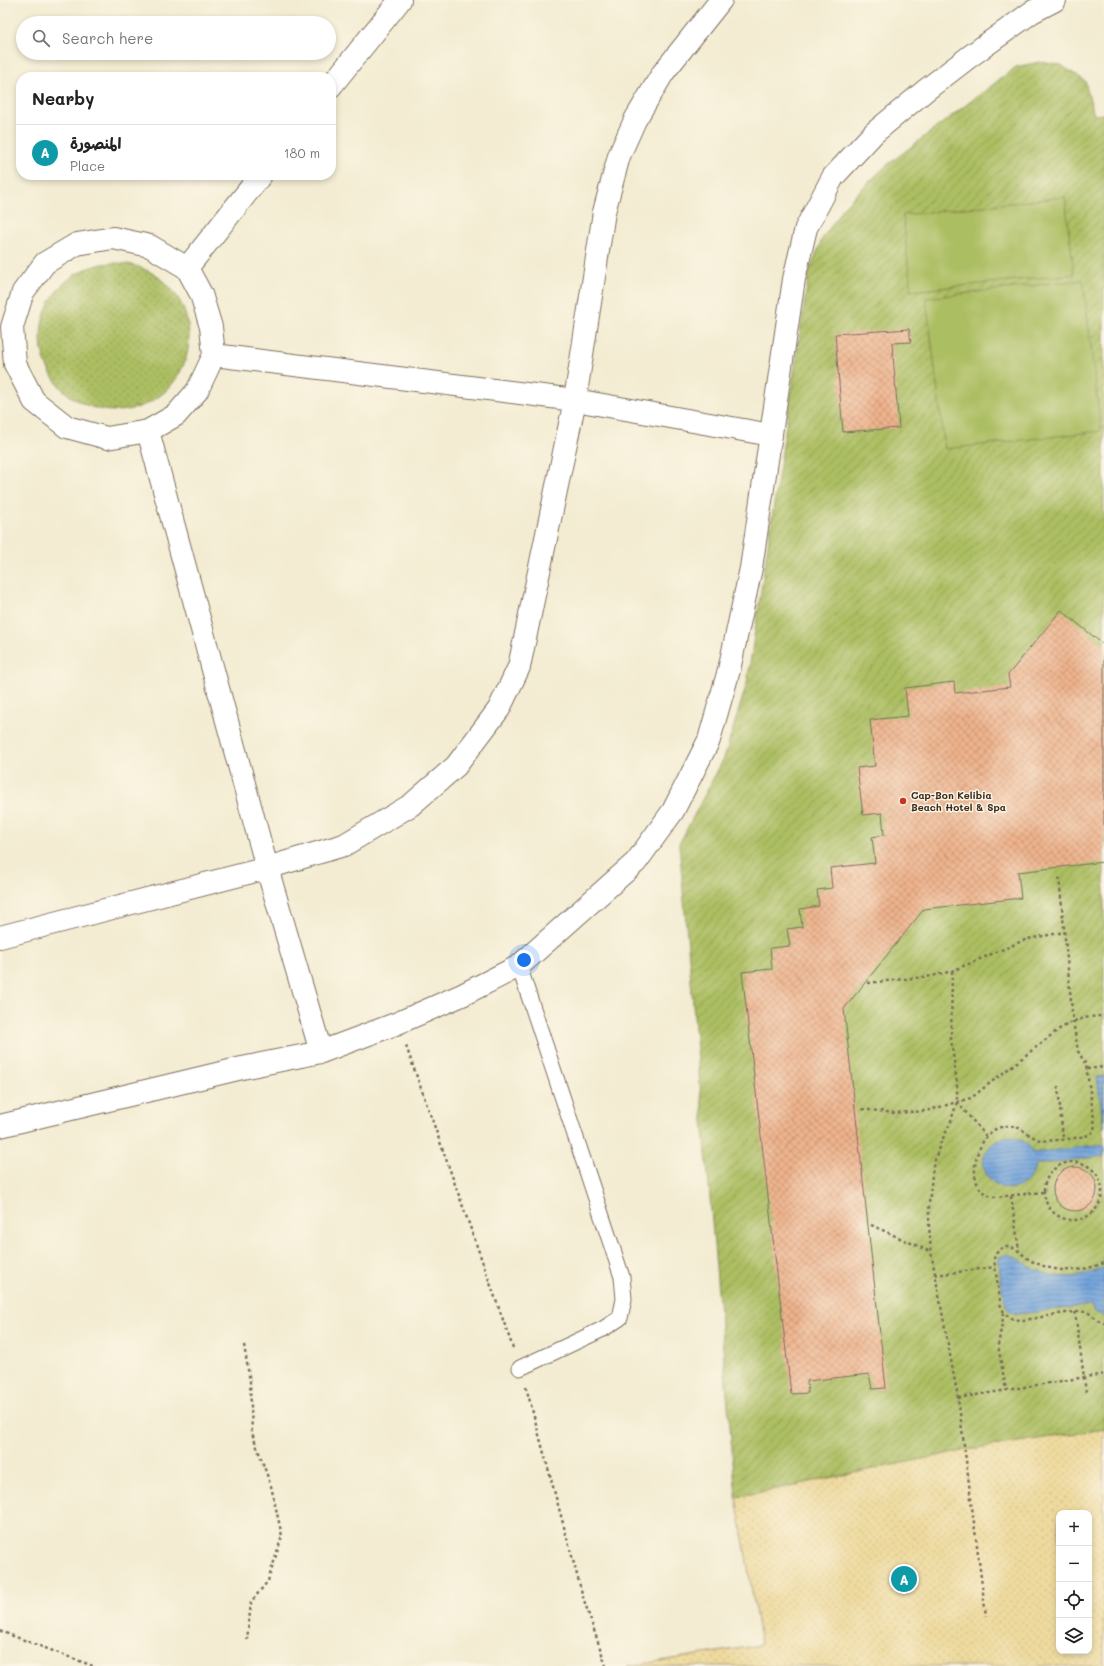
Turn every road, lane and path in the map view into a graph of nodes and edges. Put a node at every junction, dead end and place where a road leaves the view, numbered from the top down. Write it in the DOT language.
graph roads {
  1 [pos="400,0"];
  2 [pos="721,0"];
  3 [pos="1055,0"];
  4 [pos="336,80"];
  5 [pos="257,180"];
  6 [pos="186,268"];
  7 [pos="214,355"];
  8 [pos="7,366"];
  9 [pos="575,400"];
  10 [pos="148,431"];
  11 [pos="771,435"];
  12 [pos="267,868"];
  13 [pos="1059,876"];
  14 [pos="1065,932"];
  15 [pos="0,937"];
  16 [pos="519,966"];
  17 [pos="952,971"];
  18 [pos="868,983"];
  19 [pos="1104,1016"];
  20 [pos="1073,1021"];
  21 [pos="398,1023"];
  22 [pos="321,1052"];
  23 [pos="1104,1067"];
  24 [pos="1087,1069"];
  25 [pos="1058,1086"];
  26 [pos="957,1102"];
  27 [pos="862,1109"];
  28 [pos="0,1126"];
  29 [pos="986,1136"];
  30 [pos="1063,1139"];
  31 [pos="1102,1181"];
  32 [pos="1044,1192"];
  33 [pos="1011,1196"];
  34 [pos="871,1225"];
  35 [pos="1019,1251"];
  36 [pos="931,1252"];
  37 [pos="1104,1263"];
  38 [pos="995,1267"];
  39 [pos="935,1275"];
  40 [pos="1074,1312"];
  41 [pos="1004,1313"];
  42 [pos="1104,1323"];
  43 [pos="244,1345"];
  44 [pos="520,1368"];
  45 [pos="1104,1374"];
  46 [pos="1084,1377"];
  47 [pos="1006,1390"];
  48 [pos="1086,1392"];
  49 [pos="958,1398"];
  50 [pos="986,1616"];
  51 [pos="0,1631"];
  52 [pos="247,1640"];
  53 [pos="93,1666"];
  54 [pos="606,1666"];
  1 -- 4 [label="street"];
  2 -- 9 [label="street"];
  3 -- 11 [label="street"];
  5 -- 6 [label="street"];
  6 -- 7 [label="street"];
  6 -- 8 [label="street"];
  7 -- 9 [label="street"];
  7 -- 10 [label="street"];
  8 -- 10 [label="street"];
  9 -- 11 [label="street"];
  9 -- 12 [label="street"];
  10 -- 12 [label="street"];
  11 -- 16 [label="street"];
  12 -- 15 [label="street"];
  12 -- 22 [label="street"];
  13 -- 14 [label="path"];
  14 -- 17 [label="path"];
  14 -- 20 [label="path"];
  16 -- 21 [label="street"];
  16 -- 44 [label="lane"];
  17 -- 18 [label="path"];
  17 -- 26 [label="path"];
  19 -- 20 [label="path"];
  20 -- 24 [label="path"];
  20 -- 26 [label="path"];
  21 -- 22 [label="street"];
  21 -- 44 [label="path"];
  22 -- 28 [label="street"];
  23 -- 24 [label="path"];
  24 -- 30 [label="path"];
  25 -- 30 [label="path"];
  26 -- 27 [label="path"];
  26 -- 29 [label="path"];
  26 -- 36 [label="path"];
  29 -- 30 [label="path"];
  29 -- 33 [label="path"];
  31 -- 32 [label="path"];
  31 -- 32 [label="path"];
  32 -- 33 [label="path"];
  33 -- 35 [label="path"];
  34 -- 36 [label="path"];
  35 -- 37 [label="path"];
  35 -- 38 [label="path"];
  36 -- 39 [label="path"];
  38 -- 39 [label="path"];
  38 -- 41 [label="path"];
  39 -- 49 [label="path"];
  40 -- 41 [label="path"];
  40 -- 42 [label="path"];
  40 -- 46 [label="path"];
  41 -- 47 [label="path"];
  43 -- 52 [label="path"];
  44 -- 54 [label="path"];
  45 -- 46 [label="path"];
  46 -- 47 [label="path"];
  46 -- 48 [label="path"];
  47 -- 49 [label="path"];
  49 -- 50 [label="path"];
  51 -- 53 [label="path"];
}
